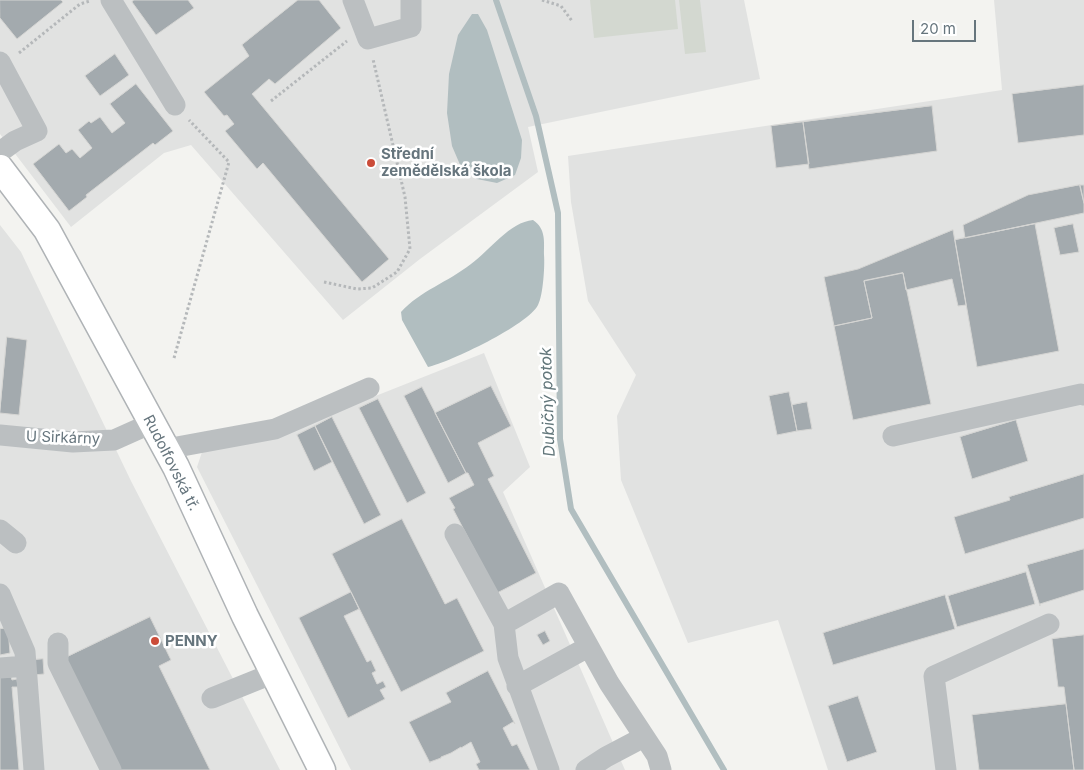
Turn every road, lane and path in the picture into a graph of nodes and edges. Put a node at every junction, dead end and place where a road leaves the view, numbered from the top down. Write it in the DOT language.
graph roads {
  1 [pos="93,0"];
  2 [pos="111,0"];
  3 [pos="353,0"];
  4 [pos="411,0"];
  5 [pos="542,0"];
  6 [pos="572,21"];
  7 [pos="366,34"];
  8 [pos="2,64"];
  9 [pos="271,101"];
  10 [pos="175,105"];
  11 [pos="0,152"];
  12 [pos="0,168"];
  13 [pos="324,282"];
  14 [pos="174,358"];
  15 [pos="368,388"];
  16 [pos="1084,395"];
  17 [pos="152,424"];
  18 [pos="0,435"];
  19 [pos="893,436"];
  20 [pos="166,450"];
  21 [pos="455,534"];
  22 [pos="0,594"];
  23 [pos="504,624"];
  24 [pos="1049,624"];
  25 [pos="58,643"];
  26 [pos="588,647"];
  27 [pos="26,666"];
  28 [pos="0,668"];
  29 [pos="274,673"];
  30 [pos="517,686"];
  31 [pos="212,698"];
  32 [pos="644,737"];
  33 [pos="34,770"];
  34 [pos="111,770"];
  35 [pos="322,770"];
  36 [pos="549,770"];
  37 [pos="586,770"];
  38 [pos="661,770"];
  39 [pos="946,770"];
  1 -- 8 [label="path"];
  2 -- 10 [label="street"];
  3 -- 7 [label="street"];
  4 -- 7 [label="street"];
  5 -- 6 [label="path"];
  7 -- 9 [label="path"];
  7 -- 13 [label="path"];
  8 -- 11 [label="street"];
  10 -- 14 [label="path"];
  12 -- 17 [label="main road, Rudolfovská tř."];
  15 -- 20 [label="street"];
  16 -- 19 [label="street"];
  17 -- 18 [label="street, U Sirkárny"];
  17 -- 20 [label="main road, Rudolfovská tř."];
  20 -- 29 [label="main road, Rudolfovská tř."];
  21 -- 23 [label="street"];
  22 -- 27 [label="street"];
  23 -- 26 [label="street"];
  23 -- 30 [label="street"];
  24 -- 39 [label="street"];
  25 -- 34 [label="street"];
  26 -- 30 [label="street"];
  26 -- 32 [label="street"];
  27 -- 28 [label="street"];
  27 -- 33 [label="street"];
  29 -- 31 [label="street"];
  29 -- 35 [label="main road, Rudolfovská tř."];
  30 -- 36 [label="street"];
  32 -- 37 [label="street"];
  32 -- 38 [label="street"];
}
